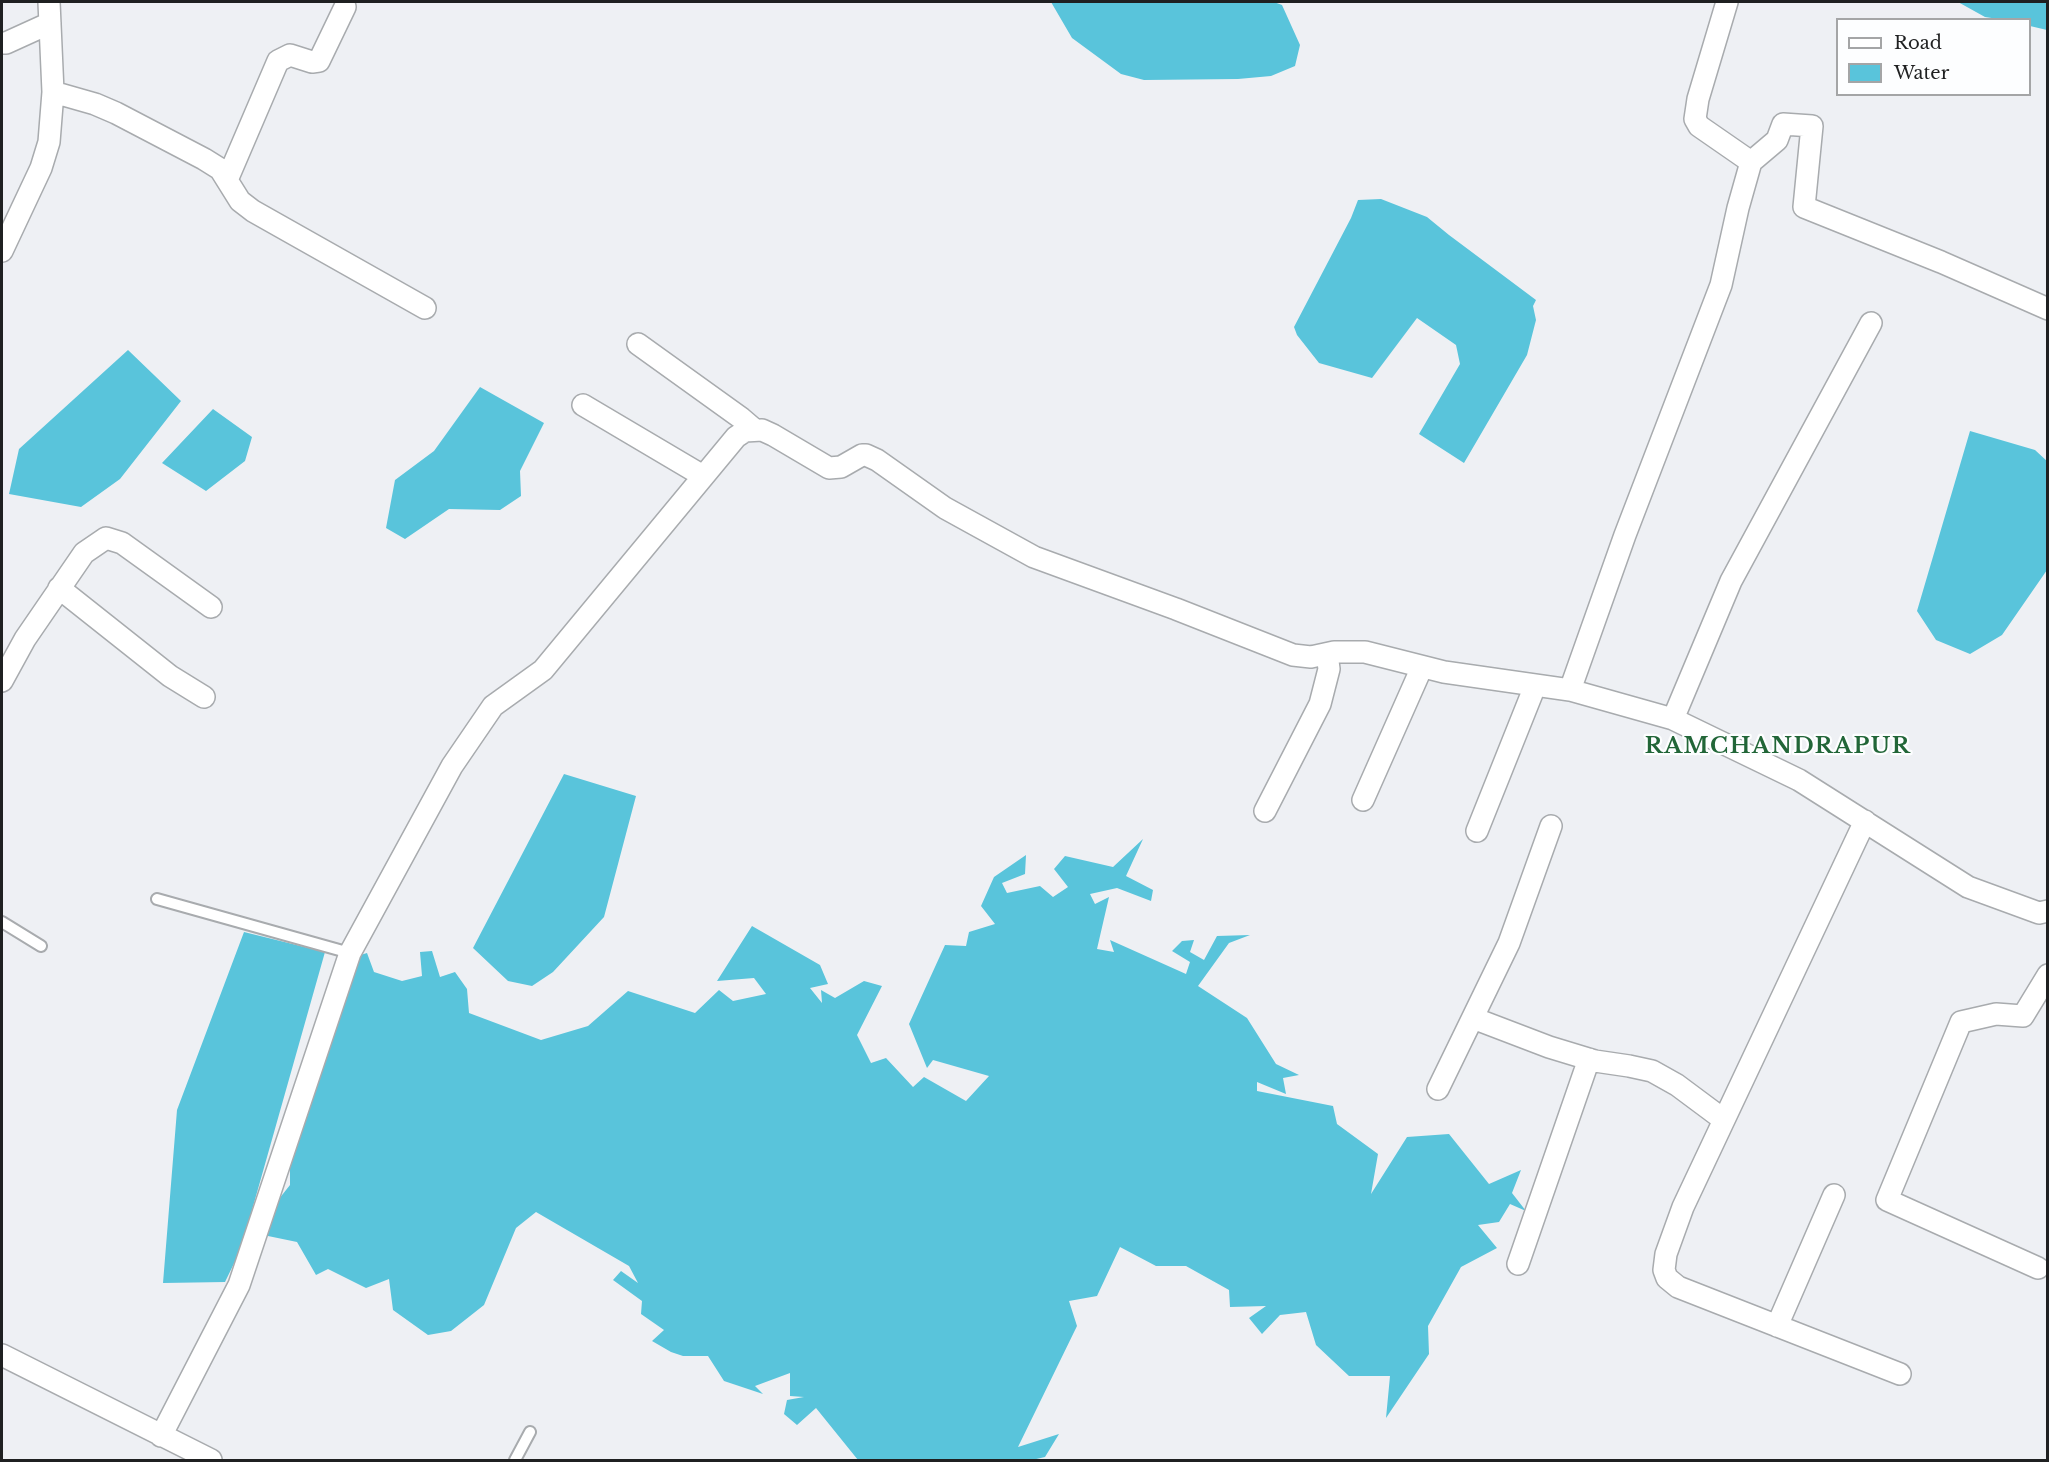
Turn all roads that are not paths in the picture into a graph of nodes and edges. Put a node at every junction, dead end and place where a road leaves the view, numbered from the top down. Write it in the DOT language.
graph roads {
  1 [pos="49,2"];
  2 [pos="1727,2"];
  3 [pos="345,7"];
  4 [pos="50,23"];
  5 [pos="2,43"];
  6 [pos="53,92"];
  7 [pos="1752,162"];
  8 [pos="227,180"];
  9 [pos="2,251"];
  10 [pos="425,308"];
  11 [pos="2048,309"];
  12 [pos="1871,323"];
  13 [pos="638,344"];
  14 [pos="583,405"];
  15 [pos="755,430"];
  16 [pos="703,476"];
  17 [pos="59,588"];
  18 [pos="211,607"];
  19 [pos="8,653"];
  20 [pos="1327,654"];
  21 [pos="1422,667"];
  22 [pos="2,681"];
  23 [pos="1535,686"];
  24 [pos="1570,690"];
  25 [pos="204,697"];
  26 [pos="1673,718"];
  27 [pos="1363,800"];
  28 [pos="1265,811"];
  29 [pos="1865,821"];
  30 [pos="1551,826"];
  31 [pos="1477,831"];
  32 [pos="157,899"];
  33 [pos="2048,911"];
  34 [pos="2,922"];
  35 [pos="41,946"];
  36 [pos="350,953"];
  37 [pos="2048,975"];
  38 [pos="1473,1018"];
  39 [pos="1589,1059"];
  40 [pos="1438,1089"];
  41 [pos="1724,1120"];
  42 [pos="1834,1195"];
  43 [pos="1518,1264"];
  44 [pos="2038,1268"];
  45 [pos="1777,1326"];
  46 [pos="2,1356"];
  47 [pos="1900,1374"];
  48 [pos="530,1432"];
  49 [pos="161,1436"];
  50 [pos="184,1455"];
  51 [pos="211,1461"];
  52 [pos="515,1461"];
  1 -- 4 [label="street"];
  2 -- 7 [label="street"];
  3 -- 8 [label="street"];
  4 -- 5 [label="street"];
  4 -- 6 [label="street"];
  6 -- 8 [label="street"];
  6 -- 9 [label="street"];
  7 -- 11 [label="street"];
  7 -- 24 [label="street"];
  8 -- 10 [label="street"];
  12 -- 26 [label="street"];
  13 -- 15 [label="street"];
  14 -- 16 [label="street"];
  15 -- 16 [label="street"];
  15 -- 20 [label="street"];
  16 -- 36 [label="street"];
  17 -- 18 [label="street"];
  17 -- 19 [label="street"];
  17 -- 25 [label="street"];
  19 -- 22 [label="street"];
  20 -- 21 [label="street"];
  20 -- 28 [label="street"];
  21 -- 23 [label="street"];
  21 -- 27 [label="street"];
  23 -- 24 [label="street"];
  23 -- 31 [label="street"];
  24 -- 26 [label="street"];
  26 -- 29 [label="street"];
  29 -- 33 [label="street"];
  29 -- 41 [label="street"];
  30 -- 38 [label="street"];
  32 -- 36 [label="lane"];
  34 -- 35 [label="lane"];
  36 -- 49 [label="street"];
  37 -- 44 [label="street"];
  38 -- 39 [label="street"];
  38 -- 40 [label="street"];
  39 -- 41 [label="street"];
  39 -- 43 [label="street"];
  41 -- 45 [label="street"];
  42 -- 45 [label="street"];
  45 -- 47 [label="street"];
  46 -- 49 [label="street"];
  48 -- 52 [label="lane"];
  49 -- 50 [label="street"];
  50 -- 51 [label="street"];
}
